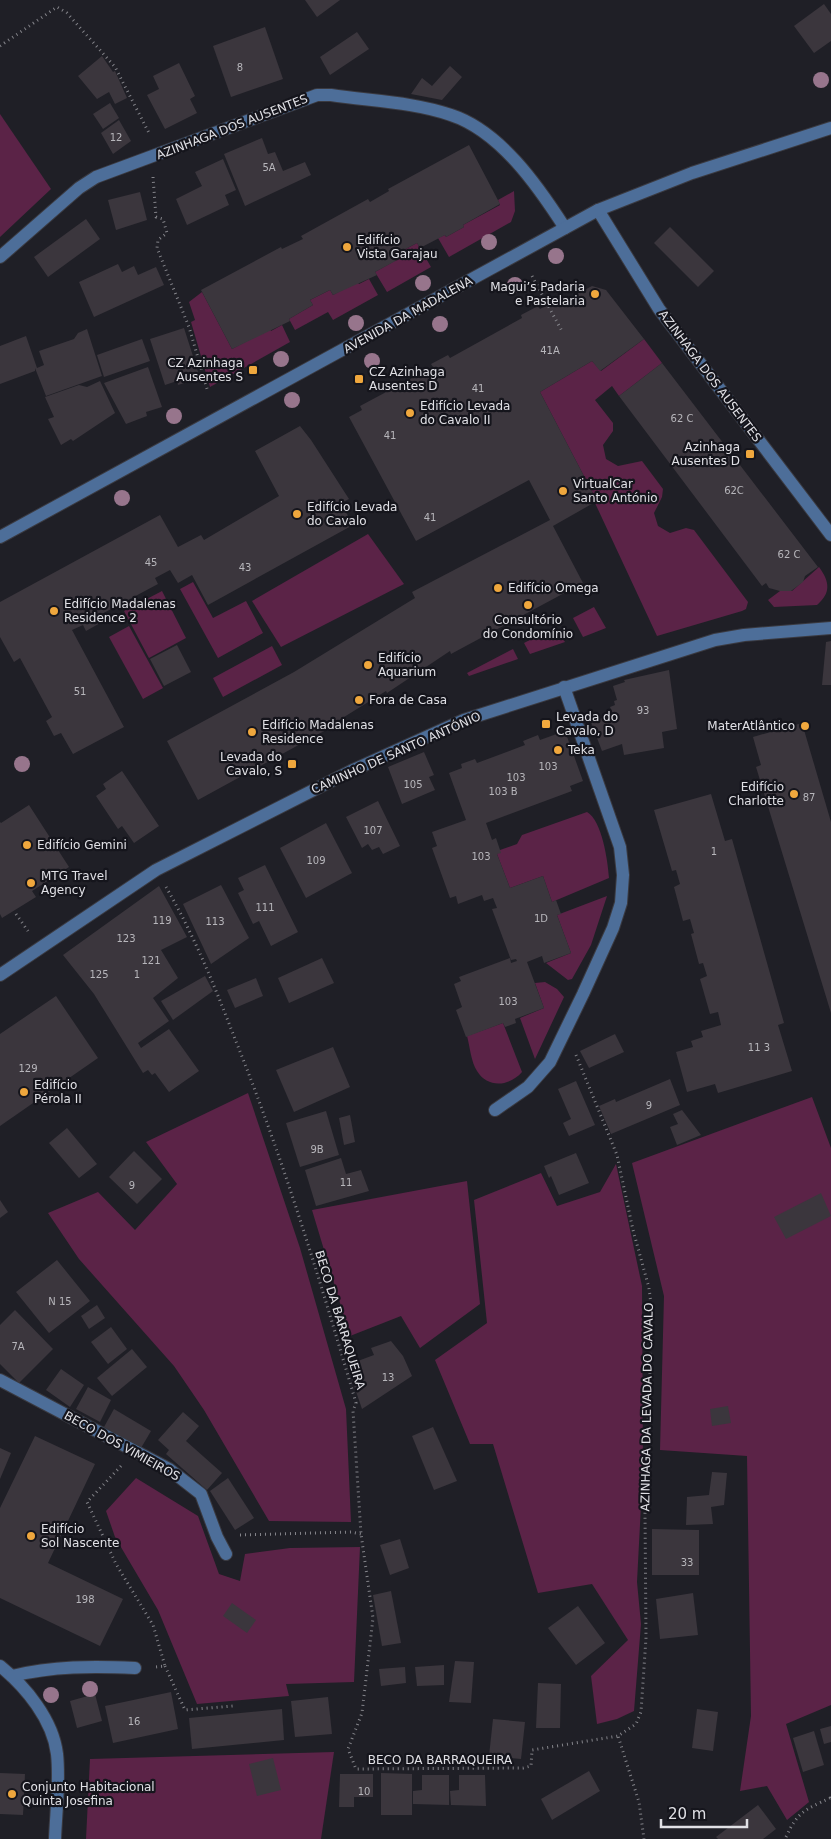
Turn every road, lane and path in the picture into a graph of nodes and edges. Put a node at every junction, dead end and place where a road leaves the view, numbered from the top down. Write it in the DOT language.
graph roads {
  1 [pos="0,46"];
  2 [pos="831,128"];
  3 [pos="155,156"];
  4 [pos="598,210"];
  5 [pos="566,228"];
  6 [pos="0,258"];
  7 [pos="532,276"];
  8 [pos="563,333"];
  9 [pos="208,392"];
  10 [pos="831,535"];
  11 [pos="0,537"];
  12 [pos="831,628"];
  13 [pos="564,687"];
  14 [pos="163,882"];
  15 [pos="16,914"];
  16 [pos="28,931"];
  17 [pos="0,975"];
  18 [pos="574,1048"];
  19 [pos="495,1110"];
  20 [pos="0,1380"];
  21 [pos="134,1451"];
  22 [pos="361,1534"];
  23 [pos="217,1537"];
  24 [pos="226,1554"];
  25 [pos="0,1666"];
  26 [pos="165,1666"];
  27 [pos="135,1668"];
  28 [pos="12,1676"];
  29 [pos="233,1706"];
  30 [pos="618,1736"];
  31 [pos="523,1768"];
  32 [pos="831,1802"];
  33 [pos="786,1837"];
  34 [pos="55,1839"];
  35 [pos="644,1839"];
  1 -- 3 [label="path"];
  2 -- 4 [label="street, AVENIDA DA MADALENA"];
  3 -- 5 [label="street, AZINHAGA DOS AUSENTES"];
  3 -- 6 [label="street, AZINHAGA DOS AUSENTES"];
  3 -- 9 [label="path"];
  4 -- 5 [label="street, AVENIDA DA MADALENA"];
  4 -- 10 [label="street, AZINHAGA DOS AUSENTES"];
  5 -- 11 [label="street, AVENIDA DA MADALENA"];
  7 -- 8 [label="path"];
  12 -- 13 [label="street, CAMINHO DE SANTO ANTÓNIO"];
  13 -- 17 [label="street, CAMINHO DE SANTO ANTÓNIO"];
  13 -- 19 [label="street"];
  14 -- 22 [label="path, BECO DA BARRAQUEIRA"];
  15 -- 16 [label="path"];
  18 -- 30 [label="path, AZINHAGA DA LEVADA DO CAVALO"];
  20 -- 21 [label="street, BECO DOS VIMIEIROS"];
  21 -- 23 [label="street, BECO DOS VIMIEIROS"];
  21 -- 26 [label="path"];
  22 -- 23 [label="path"];
  22 -- 31 [label="path, BECO DA BARRAQUEIRA"];
  23 -- 24 [label="street, BECO DOS VIMIEIROS"];
  25 -- 28 [label="street"];
  26 -- 27 [label="path"];
  26 -- 29 [label="path"];
  27 -- 28 [label="street"];
  28 -- 34 [label="street"];
  30 -- 31 [label="path, AZINHAGA DA LEVADA DO CAVALO"];
  30 -- 35 [label="path"];
  32 -- 33 [label="path"];
}
